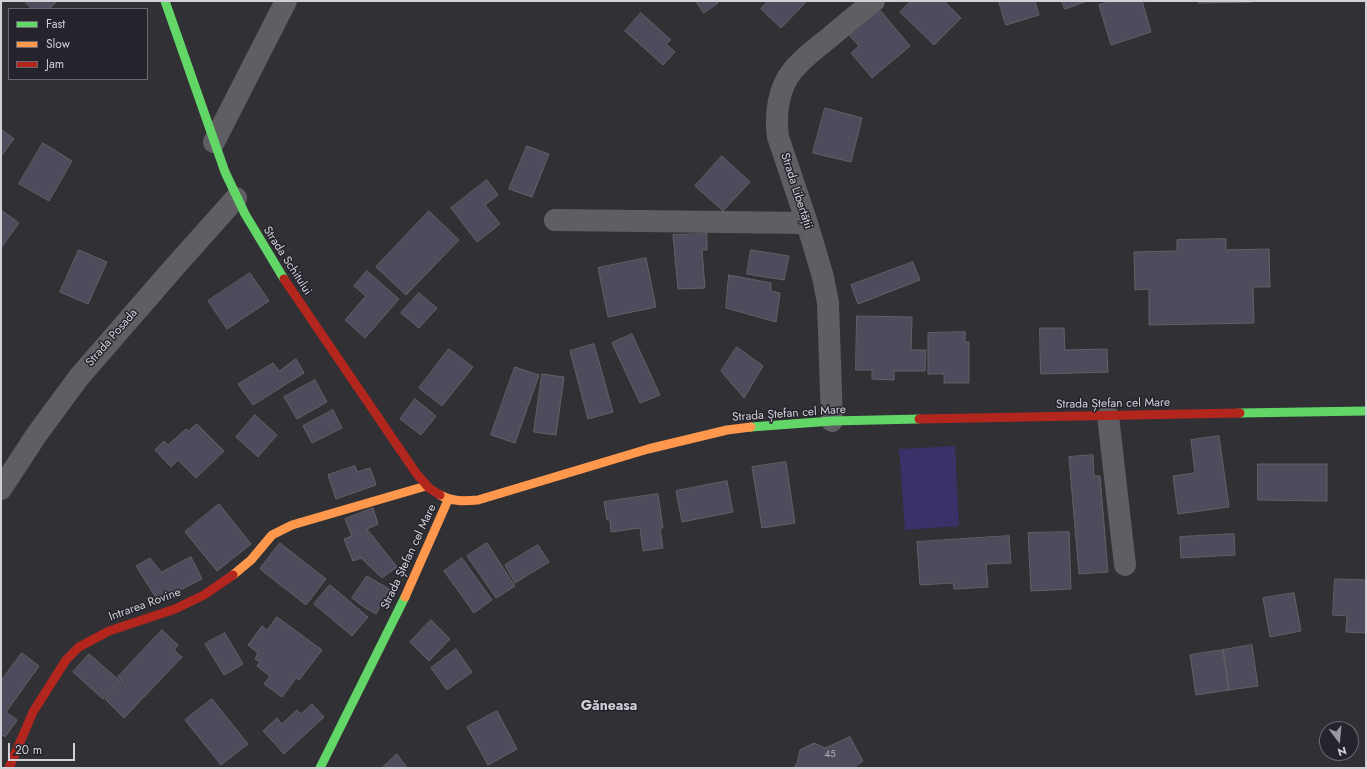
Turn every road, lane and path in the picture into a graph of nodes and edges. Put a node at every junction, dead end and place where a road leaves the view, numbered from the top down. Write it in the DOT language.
graph roads {
  1 [pos="165,1"];
  2 [pos="286,1"];
  3 [pos="874,1"];
  4 [pos="214,142"];
  5 [pos="236,198"];
  6 [pos="555,220"];
  7 [pos="807,223"];
  8 [pos="1366,411"];
  9 [pos="1108,416"];
  10 [pos="832,421"];
  11 [pos="426,486"];
  12 [pos="1,489"];
  13 [pos="448,500"];
  14 [pos="1125,565"];
  15 [pos="10,768"];
  16 [pos="320,768"];
  1 -- 4 [label="main road, Strada Schitului"];
  2 -- 4 [label="street"];
  3 -- 7 [label="street, Strada Libertății"];
  4 -- 5 [label="main road, Strada Schitului"];
  5 -- 11 [label="main road, Strada Schitului"];
  5 -- 12 [label="street, Strada Posada"];
  6 -- 7 [label="street"];
  7 -- 10 [label="street, Strada Libertății"];
  8 -- 9 [label="main road, Strada Ștefan cel Mare"];
  9 -- 10 [label="main road, Strada Ștefan cel Mare"];
  9 -- 14 [label="street"];
  10 -- 13 [label="main road, Strada Ștefan cel Mare"];
  11 -- 13 [label="main road, Strada Schitului"];
  11 -- 15 [label="main road, Intrarea Rovine"];
  13 -- 16 [label="main road, Strada Ștefan cel Mare"];
}
